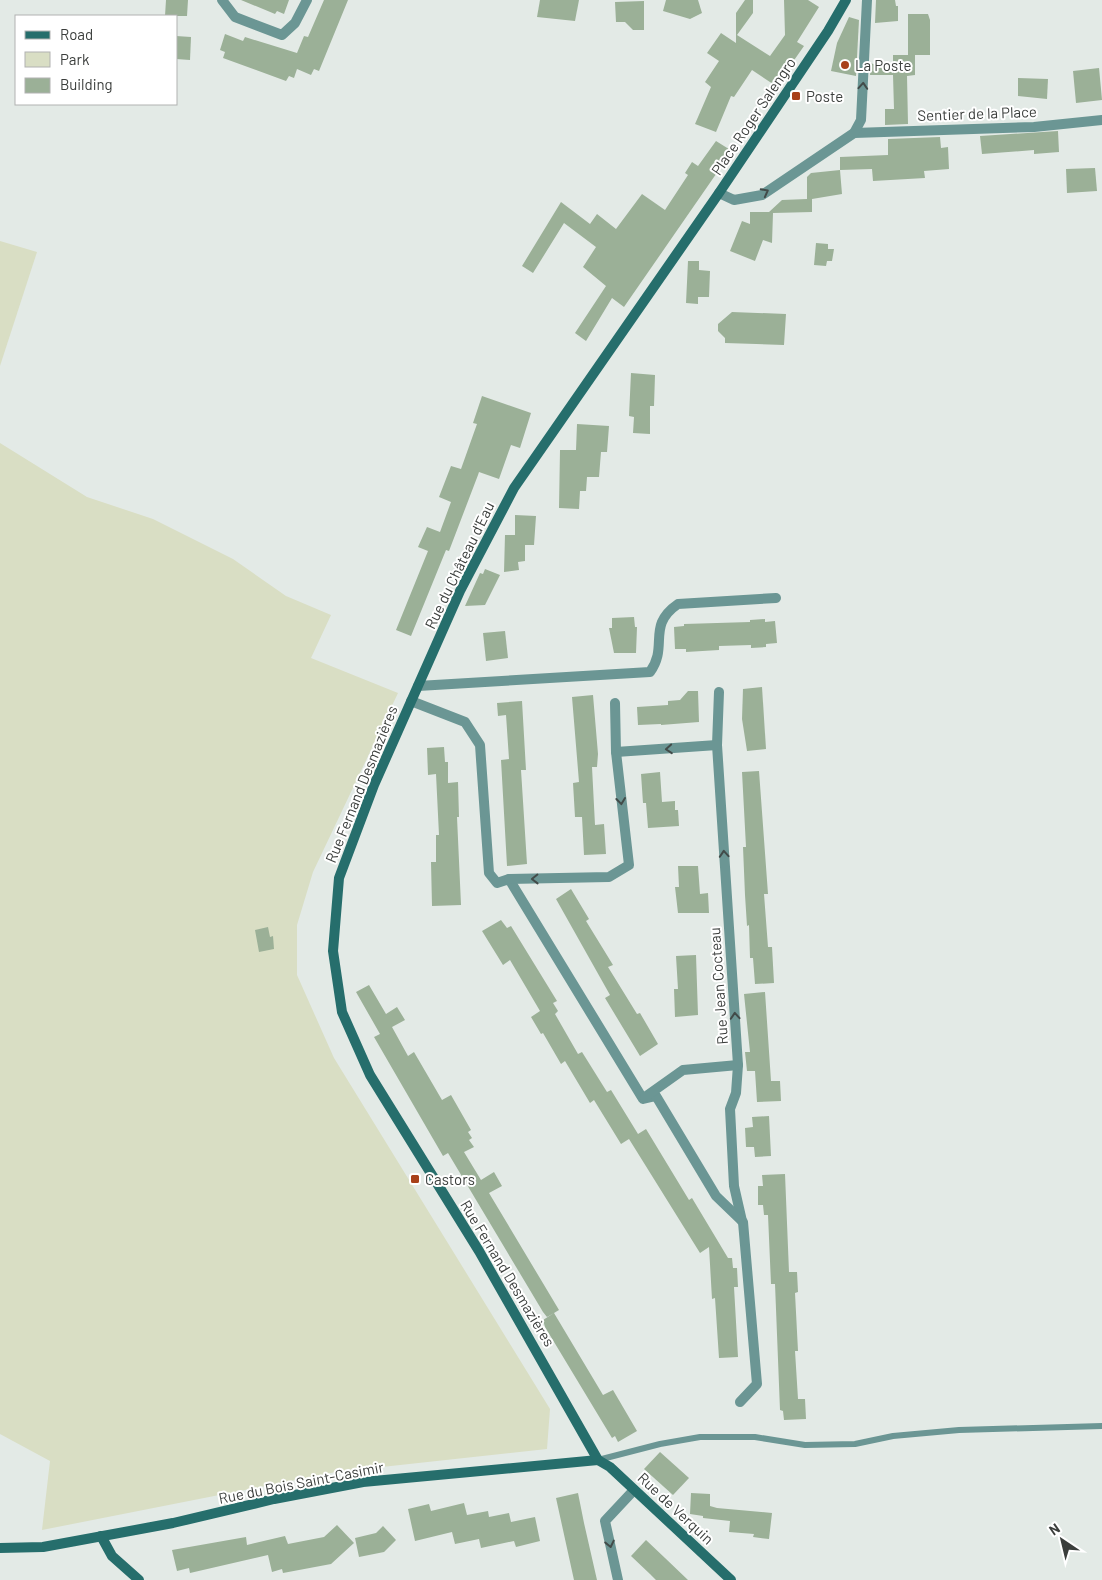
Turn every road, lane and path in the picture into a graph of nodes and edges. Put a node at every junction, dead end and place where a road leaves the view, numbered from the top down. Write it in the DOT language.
graph roads {
  1 [pos="222,0"];
  2 [pos="307,0"];
  3 [pos="846,0"];
  4 [pos="867,0"];
  5 [pos="1102,120"];
  6 [pos="854,133"];
  7 [pos="719,193"];
  8 [pos="776,598"];
  9 [pos="432,656"];
  10 [pos="418,686"];
  11 [pos="719,692"];
  12 [pos="411,701"];
  13 [pos="615,703"];
  14 [pos="717,745"];
  15 [pos="616,752"];
  16 [pos="509,879"];
  17 [pos="738,1064"];
  18 [pos="643,1098"];
  19 [pos="743,1222"];
  20 [pos="740,1402"];
  21 [pos="1102,1426"];
  22 [pos="598,1460"];
  23 [pos="634,1490"];
  24 [pos="101,1536"];
  25 [pos="0,1548"];
  26 [pos="139,1580"];
  27 [pos="618,1580"];
  28 [pos="731,1580"];
  1 -- 2 [label="street"];
  3 -- 7 [label="street, Place Roger Salengro"];
  6 -- 4 [label="street, one-way"];
  5 -- 6 [label="street, Sentier de la Place"];
  7 -- 6 [label="street, Place Roger Salengro, one-way"];
  7 -- 9 [label="street, Rue du Château d'Eau"];
  8 -- 10 [label="street"];
  9 -- 10 [label="street, Rue Fernand Desmazières"];
  10 -- 12 [label="street, Rue Fernand Desmazières"];
  11 -- 14 [label="street, Rue Jean Cocteau"];
  12 -- 16 [label="street"];
  12 -- 22 [label="street, Rue Fernand Desmazières"];
  13 -- 15 [label="street"];
  14 -- 15 [label="street, one-way"];
  17 -- 14 [label="street, Rue Jean Cocteau, one-way"];
  15 -- 16 [label="street, one-way"];
  16 -- 18 [label="street"];
  17 -- 18 [label="street"];
  17 -- 19 [label="street, Rue Jean Cocteau"];
  18 -- 19 [label="street"];
  19 -- 20 [label="street, Rue Jean Cocteau"];
  21 -- 22 [label="lane"];
  22 -- 23 [label="street, Rue de Verquin"];
  22 -- 24 [label="street, Rue du Bois Saint-Casimir"];
  23 -- 27 [label="street, one-way"];
  23 -- 28 [label="street, Rue de Verquin"];
  24 -- 25 [label="street, Rue du Bois Saint-Casimir"];
  24 -- 26 [label="street"];
}
